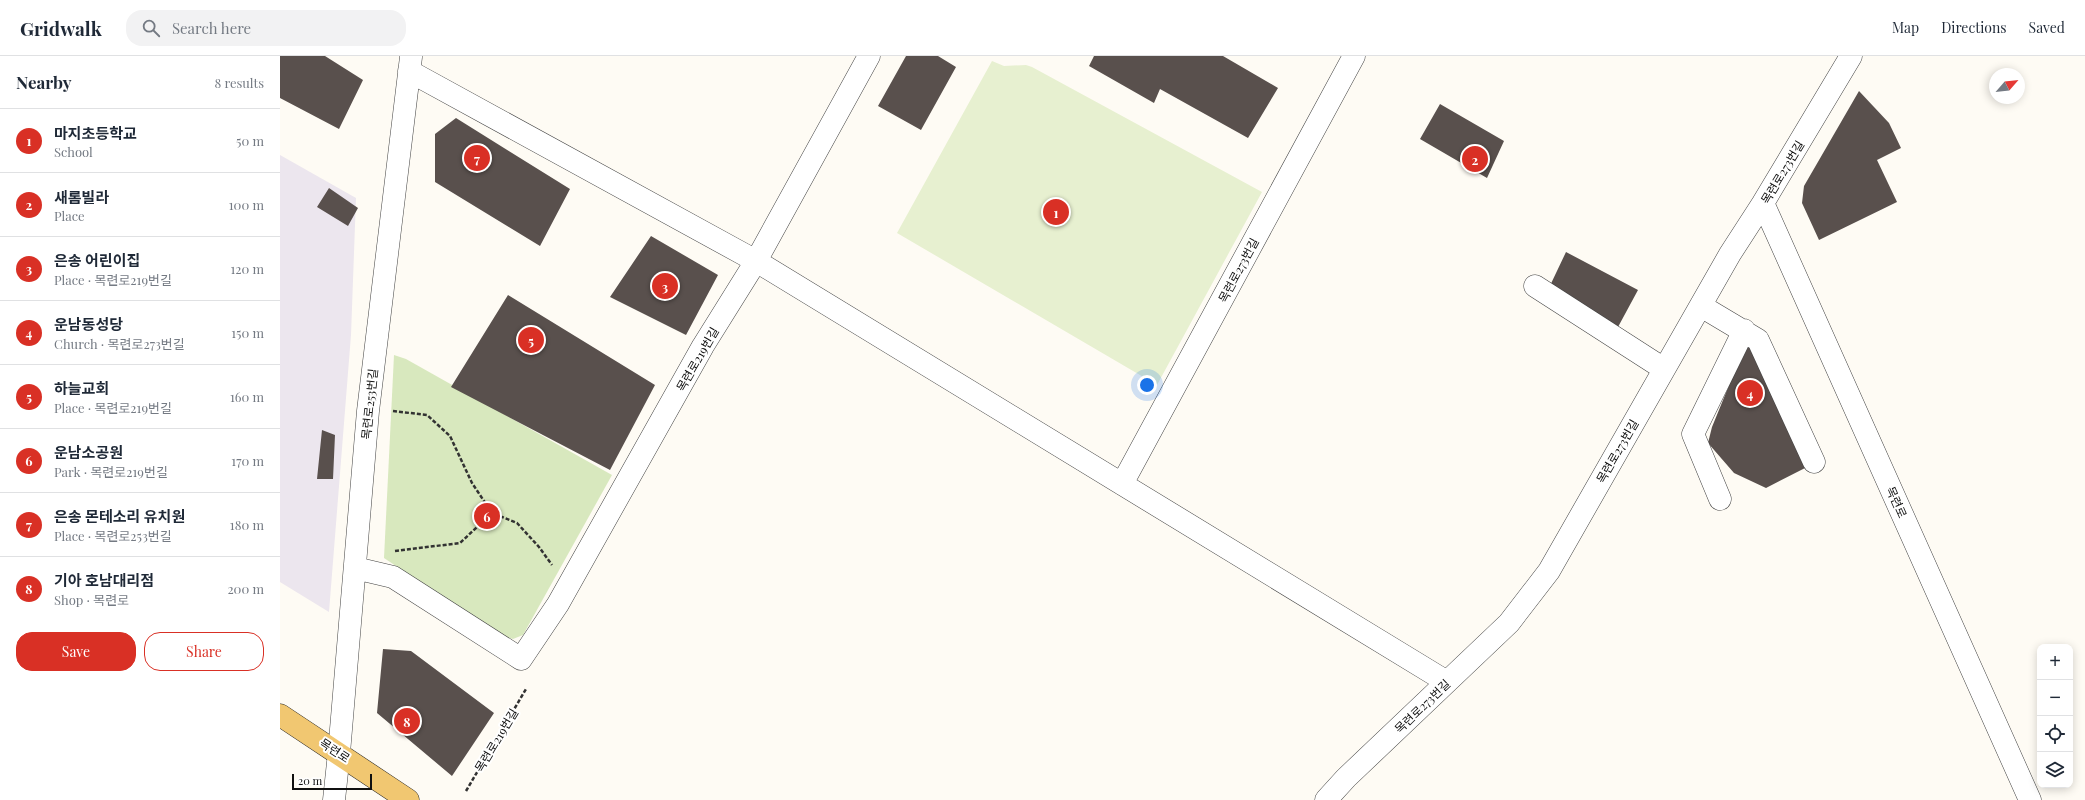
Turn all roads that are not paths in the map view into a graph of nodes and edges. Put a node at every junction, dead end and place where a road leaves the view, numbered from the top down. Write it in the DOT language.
graph roads {
  1 [pos="869,56"];
  2 [pos="1354,56"];
  3 [pos="1851,56"];
  4 [pos="410,63"];
  5 [pos="1763,203"];
  6 [pos="756,261"];
  7 [pos="1536,286"];
  8 [pos="1700,306"];
  9 [pos="1744,330"];
  10 [pos="1664,369"];
  11 [pos="1814,462"];
  12 [pos="1122,484"];
  13 [pos="1720,498"];
  14 [pos="355,568"];
  15 [pos="1447,682"];
  16 [pos="280,715"];
  17 [pos="340,753"];
  18 [pos="334,800"];
  19 [pos="408,800"];
  20 [pos="1326,800"];
  21 [pos="2030,800"];
  1 -- 6 [label="street, 목련로219번길"];
  2 -- 12 [label="street, 목련로273번길"];
  3 -- 5 [label="street, 목련로273번길"];
  4 -- 6 [label="street"];
  4 -- 14 [label="street, 목련로253번길"];
  5 -- 8 [label="street, 목련로273번길"];
  5 -- 21 [label="street, 목련로"];
  6 -- 12 [label="street"];
  6 -- 14 [label="street, 목련로219번길"];
  7 -- 10 [label="street"];
  8 -- 9 [label="street"];
  8 -- 10 [label="street, 목련로273번길"];
  9 -- 11 [label="street"];
  9 -- 13 [label="street"];
  10 -- 15 [label="street, 목련로273번길"];
  12 -- 15 [label="street"];
  14 -- 17 [label="street, 목련로253번길"];
  15 -- 20 [label="street, 목련로273번길"];
  16 -- 17 [label="main road, 목련로"];
  17 -- 18 [label="street, 목련로253번길"];
  17 -- 19 [label="main road, 목련로"];
}
